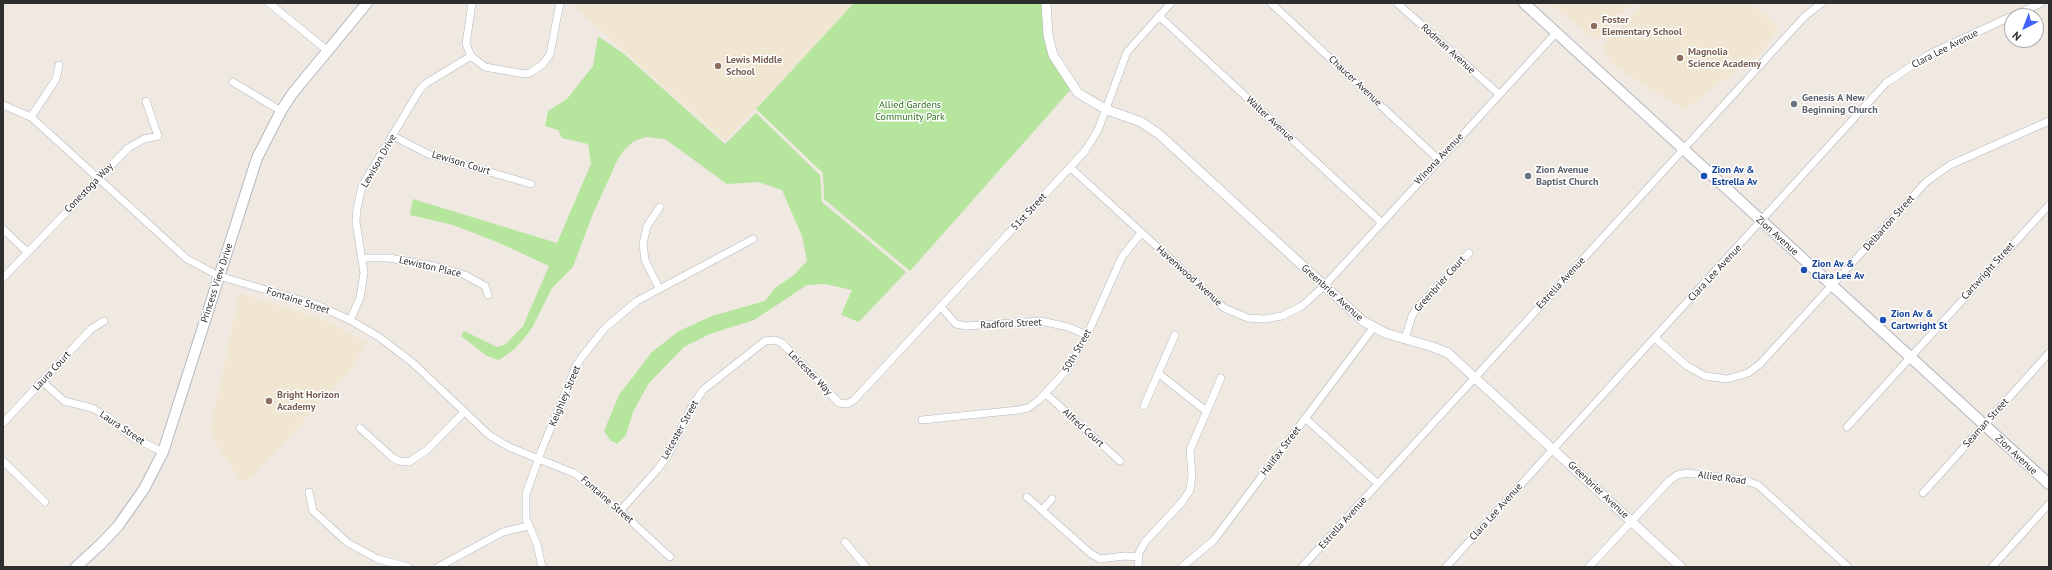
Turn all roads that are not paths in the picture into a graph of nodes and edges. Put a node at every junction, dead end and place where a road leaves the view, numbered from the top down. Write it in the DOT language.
graph roads {
  1 [pos="269,3"];
  2 [pos="367,3"];
  3 [pos="472,3"];
  4 [pos="560,3"];
  5 [pos="1046,3"];
  6 [pos="1171,3"];
  7 [pos="1271,3"];
  8 [pos="1397,3"];
  9 [pos="1524,3"];
  10 [pos="2041,3"];
  11 [pos="1820,4"];
  12 [pos="2030,8"];
  13 [pos="1159,16"];
  14 [pos="2004,20"];
  15 [pos="1556,33"];
  16 [pos="328,51"];
  17 [pos="471,56"];
  18 [pos="59,65"];
  19 [pos="233,82"];
  20 [pos="1499,94"];
  21 [pos="146,101"];
  22 [pos="3,105"];
  23 [pos="1105,109"];
  24 [pos="281,111"];
  25 [pos="31,117"];
  26 [pos="2049,121"];
  27 [pos="393,136"];
  28 [pos="1684,150"];
  29 [pos="1439,160"];
  30 [pos="1071,168"];
  31 [pos="99,179"];
  32 [pos="531,184"];
  33 [pos="2049,205"];
  34 [pos="660,207"];
  35 [pos="1381,222"];
  36 [pos="1762,222"];
  37 [pos="3,229"];
  38 [pos="1141,233"];
  39 [pos="753,239"];
  40 [pos="28,252"];
  41 [pos="1469,253"];
  42 [pos="363,258"];
  43 [pos="219,276"];
  44 [pos="3,278"];
  45 [pos="1324,286"];
  46 [pos="1832,286"];
  47 [pos="659,288"];
  48 [pos="488,295"];
  49 [pos="941,307"];
  50 [pos="350,320"];
  51 [pos="104,322"];
  52 [pos="1373,328"];
  53 [pos="1087,335"];
  54 [pos="1175,335"];
  55 [pos="1655,338"];
  56 [pos="1405,339"];
  57 [pos="765,341"];
  58 [pos="2049,353"];
  59 [pos="1910,358"];
  60 [pos="1158,373"];
  61 [pos="1475,377"];
  62 [pos="1221,378"];
  63 [pos="42,381"];
  64 [pos="1046,394"];
  65 [pos="854,400"];
  66 [pos="1144,406"];
  67 [pos="1206,411"];
  68 [pos="464,412"];
  69 [pos="1306,418"];
  70 [pos="922,420"];
  71 [pos="3,423"];
  72 [pos="1984,425"];
  73 [pos="1847,426"];
  74 [pos="360,428"];
  75 [pos="1554,449"];
  76 [pos="163,452"];
  77 [pos="539,458"];
  78 [pos="3,461"];
  79 [pos="1120,461"];
  80 [pos="1378,484"];
  81 [pos="2049,484"];
  82 [pos="309,492"];
  83 [pos="1923,493"];
  84 [pos="1027,497"];
  85 [pos="1052,499"];
  86 [pos="45,502"];
  87 [pos="2049,504"];
  88 [pos="1042,510"];
  89 [pos="620,511"];
  90 [pos="1631,521"];
  91 [pos="528,526"];
  92 [pos="845,542"];
  93 [pos="670,557"];
  94 [pos="1138,557"];
  95 [pos="76,567"];
  96 [pos="408,567"];
  97 [pos="438,567"];
  98 [pos="542,567"];
  99 [pos="866,567"];
  100 [pos="1138,567"];
  101 [pos="1182,567"];
  102 [pos="1302,567"];
  103 [pos="1446,567"];
  104 [pos="1589,567"];
  105 [pos="1681,567"];
  106 [pos="1848,567"];
  107 [pos="1992,567"];
  1 -- 16 [label="street"];
  2 -- 16 [label="main road, Princess View Drive"];
  3 -- 17 [label="street"];
  4 -- 17 [label="street"];
  5 -- 23 [label="street, Greenbrier Avenue"];
  6 -- 13 [label="street, 51st Street"];
  7 -- 29 [label="street, Chaucer Avenue"];
  8 -- 20 [label="street, Rodman Avenue"];
  9 -- 15 [label="main road, Zion Avenue"];
  10 -- 12 [label="street, Clara Lee Avenue"];
  11 -- 28 [label="street, Estrella Avenue"];
  13 -- 23 [label="street, 51st Street"];
  13 -- 35 [label="street, Walter Avenue"];
  14 -- 36 [label="street, Clara Lee Avenue"];
  15 -- 20 [label="street, Winona Avenue"];
  15 -- 28 [label="main road, Zion Avenue"];
  16 -- 24 [label="main road, Princess View Drive"];
  17 -- 27 [label="street, Lewison Drive"];
  18 -- 25 [label="street"];
  19 -- 24 [label="street"];
  20 -- 29 [label="street, Winona Avenue"];
  21 -- 31 [label="street, Conestoga Way"];
  22 -- 25 [label="street, Fontaine Street"];
  23 -- 30 [label="street, 51st Street"];
  23 -- 45 [label="street, Greenbrier Avenue"];
  24 -- 43 [label="main road, Princess View Drive"];
  25 -- 31 [label="street, Fontaine Street"];
  26 -- 46 [label="street, Delbarton Street"];
  27 -- 32 [label="street, Lewison Court"];
  27 -- 42 [label="street, Lewison Drive"];
  28 -- 36 [label="main road, Zion Avenue"];
  28 -- 61 [label="street, Estrella Avenue"];
  29 -- 35 [label="street, Winona Avenue"];
  30 -- 38 [label="street, Havenwood Avenue"];
  30 -- 49 [label="street, 51st Street"];
  31 -- 40 [label="street, Conestoga Way"];
  31 -- 43 [label="street, Fontaine Street"];
  33 -- 59 [label="street, Cartwright Street"];
  34 -- 47 [label="street"];
  35 -- 45 [label="street, Winona Avenue"];
  36 -- 46 [label="main road, Zion Avenue"];
  36 -- 55 [label="street, Clara Lee Avenue"];
  37 -- 40 [label="street"];
  38 -- 45 [label="street, Havenwood Avenue"];
  38 -- 53 [label="street, 50th Street"];
  39 -- 47 [label="street, Keighley Street"];
  40 -- 44 [label="street, Conestoga Way"];
  41 -- 56 [label="street, Greenbrier Court"];
  42 -- 48 [label="street, Lewiston Place"];
  42 -- 50 [label="street, Lewison Drive"];
  43 -- 50 [label="street, Fontaine Street"];
  43 -- 76 [label="main road, Princess View Drive"];
  45 -- 52 [label="street, Greenbrier Avenue"];
  46 -- 55 [label="street, Delbarton Street"];
  46 -- 59 [label="main road, Zion Avenue"];
  47 -- 77 [label="street, Keighley Street"];
  49 -- 53 [label="street, Radford Street"];
  49 -- 65 [label="street, 51st Street"];
  50 -- 68 [label="street, Fontaine Street"];
  51 -- 63 [label="street, Laura Court"];
  52 -- 56 [label="street, Greenbrier Avenue"];
  52 -- 69 [label="street, Halifax Street"];
  53 -- 64 [label="street, 50th Street"];
  54 -- 60 [label="street"];
  55 -- 75 [label="street, Clara Lee Avenue"];
  56 -- 61 [label="street, Greenbrier Avenue"];
  57 -- 65 [label="street, Leicester Way"];
  57 -- 89 [label="street, Leicester Street"];
  58 -- 72 [label="street, Seaman Street"];
  59 -- 72 [label="main road, Zion Avenue"];
  59 -- 73 [label="street, Cartwright Street"];
  60 -- 66 [label="street"];
  60 -- 67 [label="street"];
  61 -- 75 [label="street, Greenbrier Avenue"];
  61 -- 80 [label="street, Estrella Avenue"];
  62 -- 67 [label="street"];
  63 -- 71 [label="street, Laura Court"];
  63 -- 76 [label="street, Laura Street"];
  64 -- 70 [label="street, 50th Street"];
  64 -- 79 [label="street, Alfred Court"];
  67 -- 94 [label="street"];
  68 -- 74 [label="street"];
  68 -- 77 [label="street, Fontaine Street"];
  69 -- 80 [label="street"];
  69 -- 101 [label="street, Halifax Street"];
  72 -- 81 [label="main road, Zion Avenue"];
  72 -- 83 [label="street, Seaman Street"];
  75 -- 90 [label="street, Greenbrier Avenue"];
  75 -- 103 [label="street, Clara Lee Avenue"];
  76 -- 95 [label="main road, Princess View Drive"];
  77 -- 89 [label="street, Fontaine Street"];
  77 -- 91 [label="street, Keighley Street"];
  78 -- 86 [label="street"];
  80 -- 102 [label="street, Estrella Avenue"];
  82 -- 96 [label="street"];
  84 -- 88 [label="street"];
  85 -- 88 [label="street"];
  87 -- 107 [label="street"];
  88 -- 94 [label="street"];
  89 -- 93 [label="street, Fontaine Street"];
  90 -- 104 [label="street, Allied Road"];
  90 -- 105 [label="street, Greenbrier Avenue"];
  90 -- 106 [label="street, Allied Road"];
  91 -- 97 [label="street"];
  91 -- 98 [label="street, Keighley Street"];
  92 -- 99 [label="street"];
  94 -- 100 [label="street"];
}
